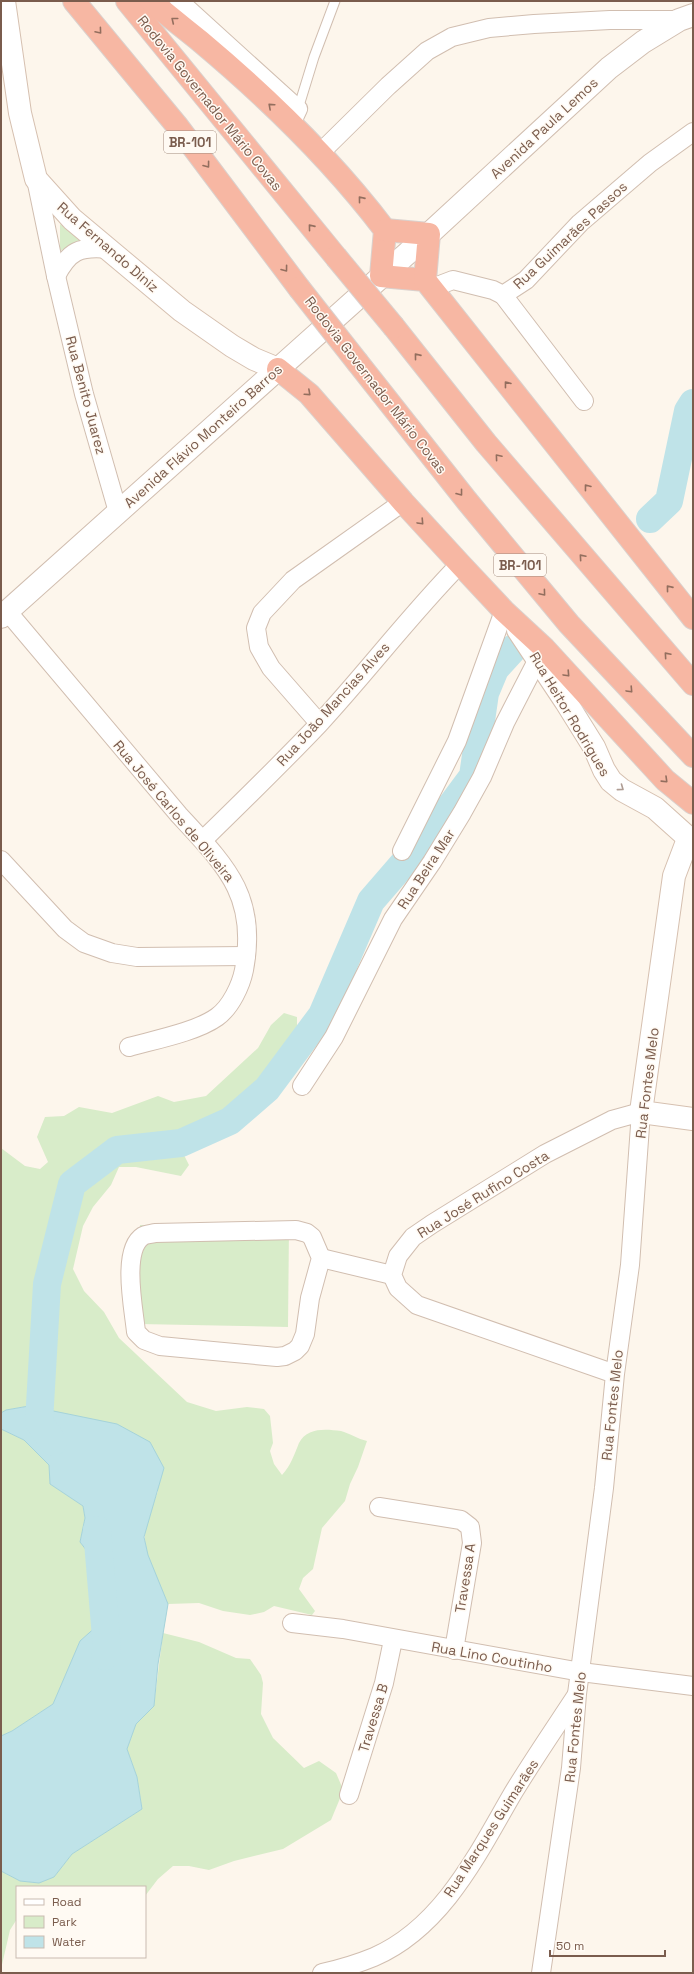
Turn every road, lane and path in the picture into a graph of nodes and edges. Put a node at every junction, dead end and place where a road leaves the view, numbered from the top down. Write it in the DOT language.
graph roads {
  1 [pos="4,1"];
  2 [pos="74,1"];
  3 [pos="127,1"];
  4 [pos="151,1"];
  5 [pos="179,1"];
  6 [pos="335,1"];
  7 [pos="686,18"];
  8 [pos="5,31"];
  9 [pos="295,116"];
  10 [pos="693,132"];
  11 [pos="320,153"];
  12 [pos="36,179"];
  13 [pos="385,230"];
  14 [pos="429,234"];
  15 [pos="109,249"];
  16 [pos="405,255"];
  17 [pos="56,276"];
  18 [pos="381,276"];
  19 [pos="429,284"];
  20 [pos="503,295"];
  21 [pos="278,369"];
  22 [pos="584,401"];
  23 [pos="403,502"];
  24 [pos="118,512"];
  25 [pos="460,564"];
  26 [pos="4,614"];
  27 [pos="693,618"];
  28 [pos="525,635"];
  29 [pos="693,684"];
  30 [pos="319,723"];
  31 [pos="693,756"];
  32 [pos="693,803"];
  33 [pos="203,840"];
  34 [pos="691,840"];
  35 [pos="402,851"];
  36 [pos="1,860"];
  37 [pos="246,956"];
  38 [pos="128,1047"];
  39 [pos="302,1086"];
  40 [pos="641,1112"];
  41 [pos="693,1119"];
  42 [pos="321,1258"];
  43 [pos="392,1275"];
  44 [pos="615,1374"];
  45 [pos="379,1507"];
  46 [pos="292,1623"];
  47 [pos="393,1640"];
  48 [pos="454,1650"];
  49 [pos="581,1672"];
  50 [pos="693,1686"];
  51 [pos="577,1694"];
  52 [pos="349,1795"];
  53 [pos="374,1965"];
  54 [pos="322,1973"];
  55 [pos="541,1973"];
  1 -- 8 [label="main road, Rua Fernando Diniz"];
  2 -- 31 [label="highway, Rodovia Governador Mário Covas / BR-101, one-way, bridge"];
  29 -- 3 [label="highway, Rodovia Governador Mário Covas / BR-101, one-way, bridge"];
  9 -- 4 [label="highway, one-way"];
  5 -- 9 [label="street"];
  6 -- 9 [label="lane"];
  7 -- 11 [label="street"];
  7 -- 14 [label="main road, Avenida Paula Lemos"];
  8 -- 12 [label="main road, Rua Fernando Diniz"];
  9 -- 11 [label="highway"];
  10 -- 20 [label="street, Rua Guimarães Passos"];
  13 -- 11 [label="highway, one-way"];
  12 -- 15 [label="main road, Rua Fernando Diniz"];
  12 -- 17 [label="street, Rua Benito Juarez"];
  13 -- 14 [label="highway"];
  13 -- 18 [label="highway"];
  14 -- 16 [label="main road, Avenida Paula Lemos"];
  14 -- 19 [label="highway"];
  15 -- 17 [label="street"];
  15 -- 21 [label="main road, Rua Fernando Diniz"];
  16 -- 18 [label="main road, Avenida Flávio Monteiro Barros"];
  17 -- 24 [label="street, Rua Benito Juarez"];
  18 -- 19 [label="highway"];
  18 -- 21 [label="main road, Avenida Flávio Monteiro Barros"];
  19 -- 20 [label="street, Rua Guimarães Passos"];
  27 -- 19 [label="highway, one-way"];
  20 -- 22 [label="street, Rua Guimarães Passos"];
  21 -- 23 [label="highway, one-way"];
  21 -- 24 [label="main road, Avenida Flávio Monteiro Barros"];
  23 -- 25 [label="highway, one-way"];
  23 -- 30 [label="street"];
  24 -- 26 [label="main road, Avenida Flávio Monteiro Barros"];
  25 -- 28 [label="highway"];
  25 -- 30 [label="street, Rua João Mancias Alves"];
  26 -- 33 [label="street, Rua José Carlos de Oliveira"];
  28 -- 32 [label="highway, one-way"];
  28 -- 34 [label="main road, Rua Heitor Rodrigues, one-way"];
  28 -- 35 [label="street"];
  28 -- 39 [label="street, Rua Beira Mar"];
  30 -- 33 [label="street, Rua João Mancias Alves"];
  33 -- 37 [label="street, Rua José Carlos de Oliveira"];
  34 -- 40 [label="main road, Rua Fontes Melo"];
  36 -- 37 [label="street"];
  37 -- 38 [label="street, Rua José Carlos de Oliveira"];
  40 -- 41 [label="main road, Rua José Rufino Costa"];
  40 -- 43 [label="street, Rua José Rufino Costa"];
  40 -- 44 [label="street, Rua Fontes Melo"];
  42 -- 42 [label="street"];
  42 -- 43 [label="street"];
  43 -- 44 [label="street"];
  44 -- 49 [label="street, Rua Fontes Melo"];
  45 -- 48 [label="street, Travessa A"];
  46 -- 47 [label="street, Rua Lino Coutinho"];
  47 -- 48 [label="street, Rua Lino Coutinho"];
  47 -- 52 [label="street, Travessa B"];
  48 -- 49 [label="street, Rua Lino Coutinho"];
  49 -- 50 [label="street, Rua Lino Coutinho"];
  49 -- 51 [label="street, Rua Fontes Melo"];
  51 -- 53 [label="street, Rua Marques Guimarães"];
  51 -- 55 [label="street, Rua Fontes Melo"];
  53 -- 54 [label="street, Rua Marques Guimarães"];
}
